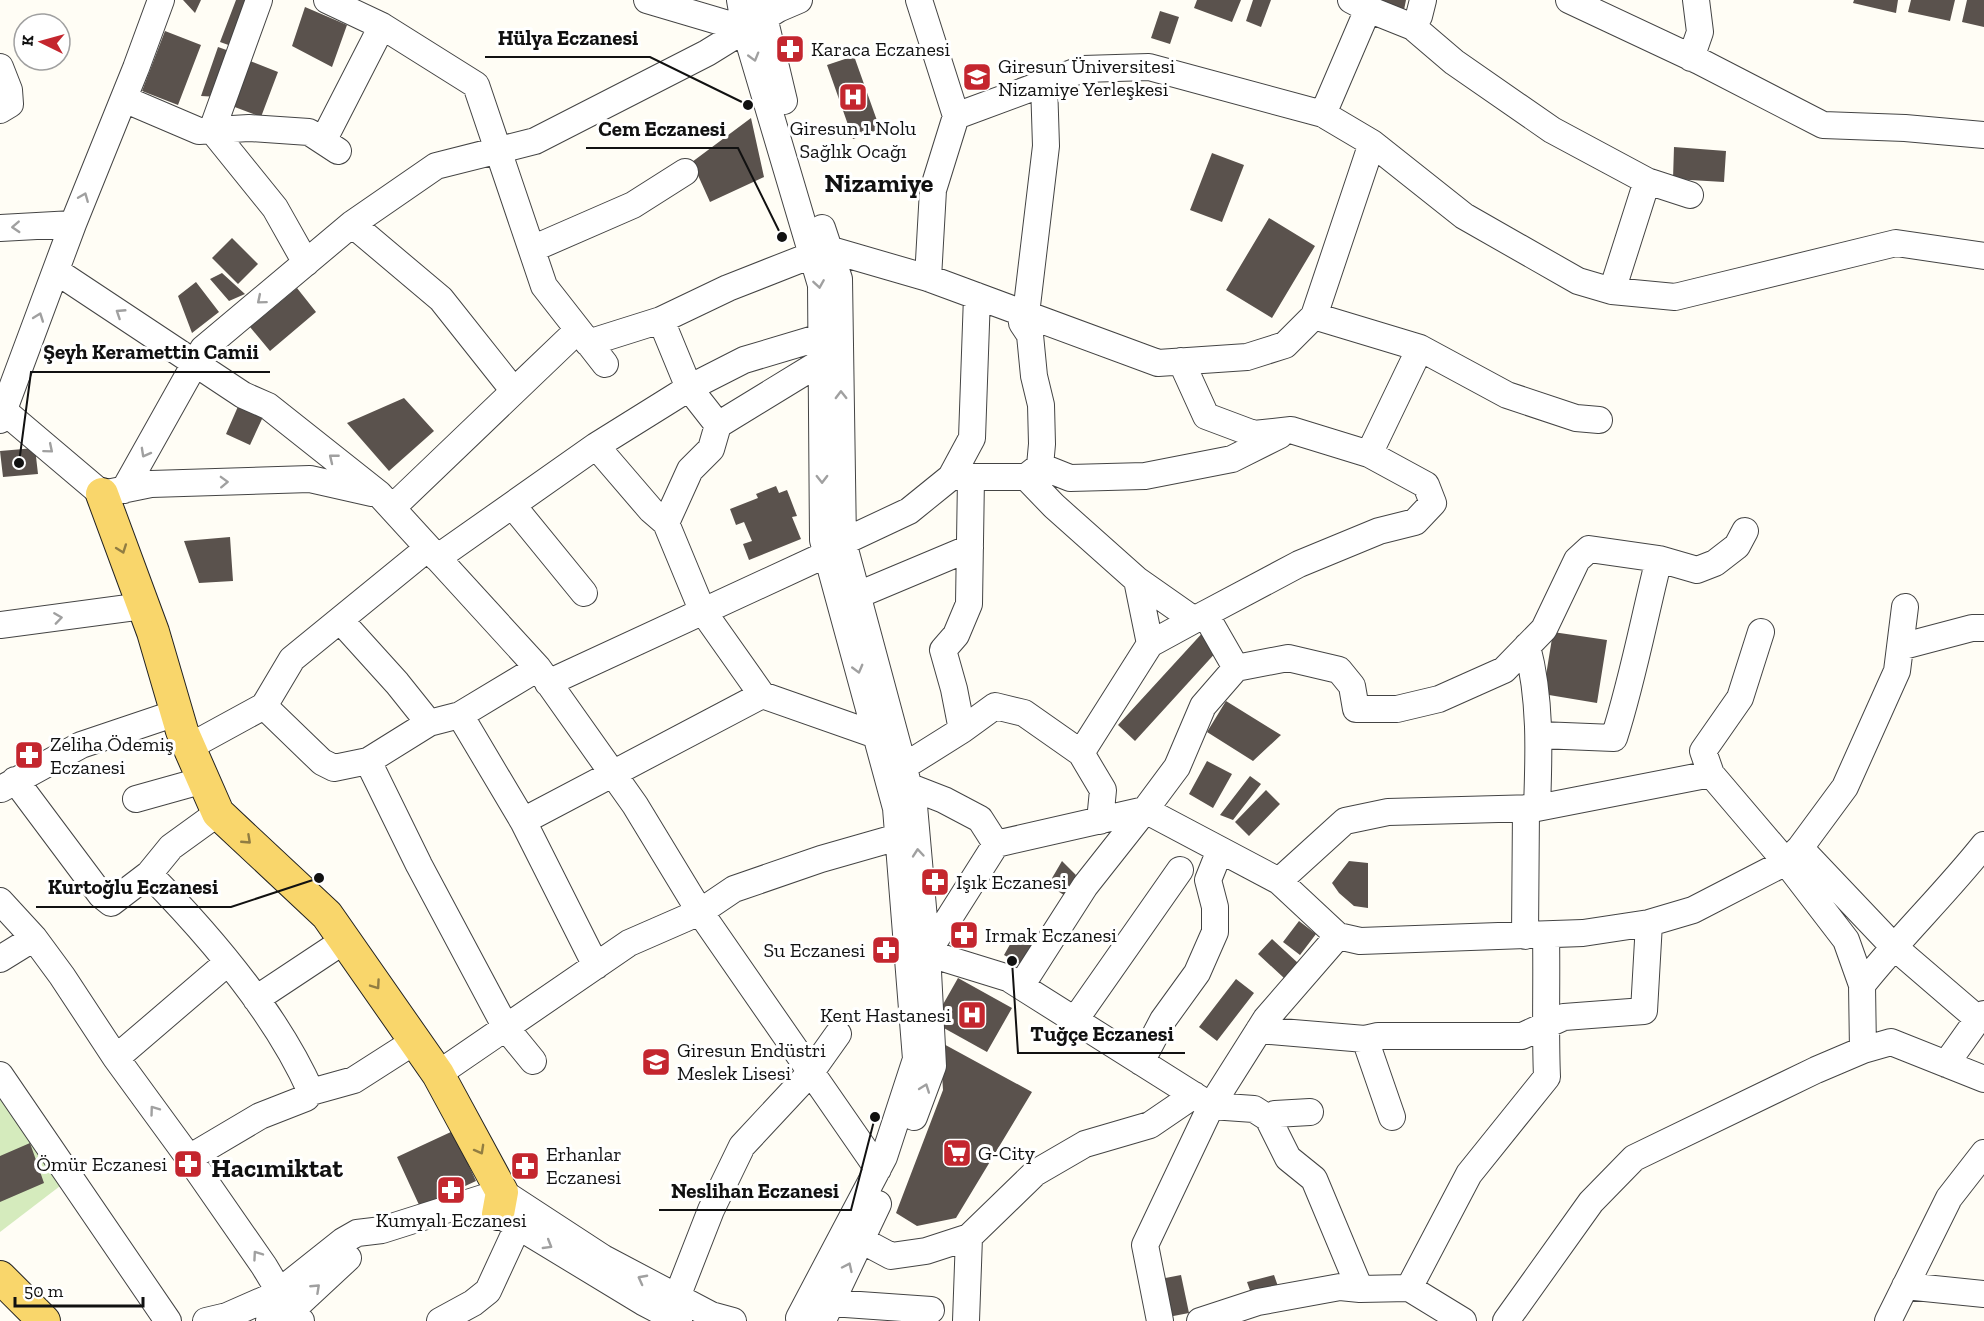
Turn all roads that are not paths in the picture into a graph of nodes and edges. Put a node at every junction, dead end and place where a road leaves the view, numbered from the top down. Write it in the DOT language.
graph roads {
  1 [pos="161,0"];
  2 [pos="259,0"];
  3 [pos="327,0"];
  4 [pos="647,0"];
  5 [pos="740,0"];
  6 [pos="799,0"];
  7 [pos="919,0"];
  8 [pos="1423,0"];
  9 [pos="1569,0"];
  10 [pos="1696,0"];
  11 [pos="1360,4"];
  12 [pos="757,16"];
  13 [pos="382,26"];
  14 [pos="1413,27"];
  15 [pos="1690,58"];
  16 [pos="0,67"];
  17 [pos="1044,83"];
  18 [pos="124,99"];
  19 [pos="0,110"];
  20 [pos="1323,114"];
  21 [pos="956,116"];
  22 [pos="212,130"];
  23 [pos="1984,135"];
  24 [pos="1372,143"];
  25 [pos="498,150"];
  26 [pos="685,172"];
  27 [pos="1647,181"];
  28 [pos="1690,195"];
  29 [pos="74,224"];
  30 [pos="352,224"];
  31 [pos="0,228"];
  32 [pos="532,249"];
  33 [pos="820,252"];
  34 [pos="1984,256"];
  35 [pos="306,263"];
  36 [pos="56,272"];
  37 [pos="928,278"];
  38 [pos="1612,291"];
  39 [pos="977,296"];
  40 [pos="1314,316"];
  41 [pos="661,320"];
  42 [pos="1023,320"];
  43 [pos="583,336"];
  44 [pos="821,337"];
  45 [pos="1420,348"];
  46 [pos="1181,361"];
  47 [pos="196,362"];
  48 [pos="821,362"];
  49 [pos="605,364"];
  50 [pos="690,388"];
  51 [pos="514,391"];
  52 [pos="1,414"];
  53 [pos="1599,420"];
  54 [pos="718,425"];
  55 [pos="1291,430"];
  56 [pos="596,446"];
  57 [pos="1369,454"];
  58 [pos="1033,472"];
  59 [pos="961,478"];
  60 [pos="113,492"];
  61 [pos="385,501"];
  62 [pos="513,506"];
  63 [pos="666,523"];
  64 [pos="1744,531"];
  65 [pos="835,548"];
  66 [pos="970,548"];
  67 [pos="433,553"];
  68 [pos="1659,559"];
  69 [pos="1137,580"];
  70 [pos="584,593"];
  71 [pos="858,595"];
  72 [pos="143,606"];
  73 [pos="1905,607"];
  74 [pos="702,610"];
  75 [pos="1199,617"];
  76 [pos="340,620"];
  77 [pos="0,625"];
  78 [pos="1984,627"];
  79 [pos="1761,632"];
  80 [pos="1150,644"];
  81 [pos="1527,646"];
  82 [pos="1900,647"];
  83 [pos="1236,668"];
  84 [pos="543,675"];
  85 [pos="762,694"];
  86 [pos="264,706"];
  87 [pos="176,713"];
  88 [pos="460,716"];
  89 [pos="429,723"];
  90 [pos="962,730"];
  91 [pos="876,735"];
  92 [pos="1540,735"];
  93 [pos="189,747"];
  94 [pos="1080,753"];
  95 [pos="368,760"];
  96 [pos="613,774"];
  97 [pos="1711,774"];
  98 [pos="906,776"];
  99 [pos="204,780"];
  100 [pos="7,784"];
  101 [pos="136,800"];
  102 [pos="1532,808"];
  103 [pos="1145,810"];
  104 [pos="218,813"];
  105 [pos="523,821"];
  106 [pos="1100,821"];
  107 [pos="898,837"];
  108 [pos="996,844"];
  109 [pos="1984,845"];
  110 [pos="1220,850"];
  111 [pos="1793,855"];
  112 [pos="1180,870"];
  113 [pos="149,874"];
  114 [pos="1279,881"];
  115 [pos="0,901"];
  116 [pos="700,912"];
  117 [pos="1649,922"];
  118 [pos="1338,936"];
  119 [pos="1536,936"];
  120 [pos="34,938"];
  121 [pos="345,940"];
  122 [pos="1893,946"];
  123 [pos="927,953"];
  124 [pos="0,959"];
  125 [pos="227,963"];
  126 [pos="596,966"];
  127 [pos="1862,985"];
  128 [pos="1021,987"];
  129 [pos="256,999"];
  130 [pos="1981,1016"];
  131 [pos="1075,1020"];
  132 [pos="1545,1027"];
  133 [pos="506,1028"];
  134 [pos="1259,1030"];
  135 [pos="838,1034"];
  136 [pos="1365,1039"];
  137 [pos="415,1041"];
  138 [pos="1863,1050"];
  139 [pos="116,1058"];
  140 [pos="533,1061"];
  141 [pos="1141,1062"];
  142 [pos="1946,1064"];
  143 [pos="811,1072"];
  144 [pos="438,1074"];
  145 [pos="0,1075"];
  146 [pos="1984,1079"];
  147 [pos="312,1092"];
  148 [pos="1202,1101"];
  149 [pos="1310,1112"];
  150 [pos="1392,1117"];
  151 [pos="1268,1118"];
  152 [pos="1984,1153"];
  153 [pos="189,1158"];
  154 [pos="878,1169"];
  155 [pos="506,1211"];
  156 [pos="853,1236"];
  157 [pos="969,1237"];
  158 [pos="0,1277"];
  159 [pos="1905,1286"];
  160 [pos="1409,1288"];
  161 [pos="1360,1289"];
  162 [pos="1984,1294"];
  163 [pos="678,1309"];
  164 [pos="931,1310"];
  165 [pos="285,1311"];
  166 [pos="1433,1314"];
  167 [pos="815,1317"];
  168 [pos="44,1321"];
  169 [pos="168,1321"];
  170 [pos="206,1321"];
  171 [pos="440,1321"];
  172 [pos="733,1321"];
  173 [pos="966,1321"];
  174 [pos="1160,1321"];
  175 [pos="1200,1321"];
  176 [pos="1463,1321"];
  177 [pos="1506,1321"];
  178 [pos="1888,1321"];
  1 -- 18 [label="street"];
  2 -- 22 [label="street"];
  3 -- 13 [label="street"];
  4 -- 12 [label="street"];
  5 -- 12 [label="street"];
  6 -- 12 [label="street"];
  7 -- 21 [label="street"];
  8 -- 14 [label="street"];
  9 -- 15 [label="street"];
  10 -- 15 [label="street"];
  11 -- 14 [label="street"];
  11 -- 20 [label="street"];
  12 -- 25 [label="street"];
  12 -- 33 [label="street"];
  13 -- 22 [label="street"];
  13 -- 25 [label="street"];
  14 -- 27 [label="street"];
  15 -- 23 [label="street"];
  16 -- 19 [label="street"];
  17 -- 20 [label="street"];
  17 -- 21 [label="street"];
  17 -- 42 [label="street"];
  18 -- 22 [label="street"];
  29 -- 18 [label="street, one-way"];
  20 -- 24 [label="street"];
  21 -- 37 [label="street"];
  22 -- 35 [label="street"];
  24 -- 38 [label="street"];
  24 -- 40 [label="street"];
  25 -- 30 [label="street"];
  25 -- 32 [label="street"];
  26 -- 32 [label="street"];
  27 -- 28 [label="street"];
  27 -- 38 [label="street"];
  29 -- 31 [label="street, one-way"];
  29 -- 36 [label="street"];
  30 -- 35 [label="street"];
  30 -- 51 [label="street"];
  32 -- 43 [label="street"];
  33 -- 37 [label="street"];
  33 -- 41 [label="street"];
  33 -- 44 [label="street, one-way"];
  65 -- 33 [label="street, one-way"];
  34 -- 38 [label="street"];
  35 -- 47 [label="street, one-way"];
  47 -- 36 [label="street, one-way"];
  52 -- 36 [label="street, one-way"];
  37 -- 39 [label="street"];
  39 -- 42 [label="street"];
  39 -- 59 [label="street"];
  40 -- 45 [label="street"];
  40 -- 46 [label="street"];
  41 -- 43 [label="street"];
  41 -- 50 [label="street"];
  42 -- 46 [label="street"];
  42 -- 58 [label="street"];
  43 -- 49 [label="street"];
  43 -- 51 [label="street"];
  44 -- 48 [label="street"];
  44 -- 50 [label="street"];
  45 -- 53 [label="street"];
  45 -- 57 [label="street"];
  46 -- 55 [label="street"];
  47 -- 60 [label="street, one-way"];
  61 -- 47 [label="street, one-way"];
  48 -- 54 [label="street"];
  48 -- 65 [label="street, one-way"];
  50 -- 54 [label="street"];
  50 -- 56 [label="street"];
  51 -- 61 [label="street"];
  52 -- 60 [label="street, one-way"];
  54 -- 63 [label="street"];
  55 -- 57 [label="street"];
  55 -- 58 [label="street"];
  56 -- 62 [label="street"];
  56 -- 63 [label="street"];
  57 -- 75 [label="street"];
  58 -- 59 [label="street"];
  58 -- 69 [label="street"];
  59 -- 65 [label="street"];
  59 -- 66 [label="street"];
  60 -- 61 [label="street, one-way"];
  60 -- 72 [label="main road, one-way"];
  61 -- 67 [label="street"];
  62 -- 67 [label="street"];
  62 -- 70 [label="street"];
  63 -- 74 [label="street"];
  64 -- 68 [label="street"];
  65 -- 71 [label="street"];
  65 -- 74 [label="street"];
  65 -- 91 [label="street, one-way"];
  66 -- 71 [label="street"];
  66 -- 90 [label="street"];
  67 -- 76 [label="street"];
  67 -- 84 [label="street"];
  68 -- 81 [label="street"];
  68 -- 92 [label="street"];
  69 -- 75 [label="street"];
  69 -- 80 [label="street"];
  71 -- 98 [label="street"];
  77 -- 72 [label="street, one-way"];
  72 -- 87 [label="main road"];
  73 -- 82 [label="street"];
  74 -- 84 [label="street"];
  74 -- 85 [label="street"];
  75 -- 80 [label="street"];
  75 -- 83 [label="street"];
  76 -- 86 [label="street"];
  76 -- 89 [label="street"];
  78 -- 82 [label="street"];
  79 -- 97 [label="street"];
  80 -- 94 [label="street"];
  81 -- 83 [label="street"];
  81 -- 92 [label="street"];
  82 -- 111 [label="street"];
  83 -- 103 [label="street"];
  84 -- 88 [label="street"];
  84 -- 96 [label="street"];
  85 -- 91 [label="street"];
  85 -- 96 [label="street"];
  86 -- 93 [label="street"];
  86 -- 95 [label="street"];
  87 -- 93 [label="main road"];
  87 -- 100 [label="street"];
  88 -- 89 [label="street"];
  88 -- 105 [label="street"];
  89 -- 95 [label="street"];
  90 -- 94 [label="street"];
  90 -- 98 [label="street"];
  91 -- 107 [label="street"];
  92 -- 102 [label="street"];
  93 -- 99 [label="main road"];
  94 -- 106 [label="street"];
  95 -- 133 [label="street"];
  96 -- 105 [label="street"];
  96 -- 116 [label="street"];
  97 -- 102 [label="street"];
  97 -- 111 [label="street"];
  98 -- 108 [label="street"];
  123 -- 98 [label="street, one-way"];
  99 -- 101 [label="street"];
  99 -- 104 [label="main road"];
  100 -- 113 [label="street"];
  102 -- 114 [label="street"];
  102 -- 119 [label="street"];
  103 -- 106 [label="street"];
  103 -- 110 [label="street"];
  103 -- 128 [label="street"];
  104 -- 113 [label="street"];
  104 -- 121 [label="main road, one-way"];
  105 -- 126 [label="street"];
  106 -- 108 [label="street"];
  107 -- 116 [label="street"];
  107 -- 154 [label="street"];
  108 -- 123 [label="street"];
  109 -- 122 [label="street"];
  110 -- 114 [label="street"];
  110 -- 141 [label="street"];
  111 -- 117 [label="street"];
  111 -- 122 [label="street"];
  111 -- 127 [label="street"];
  112 -- 131 [label="street"];
  113 -- 125 [label="street"];
  114 -- 118 [label="street"];
  115 -- 120 [label="street"];
  116 -- 126 [label="street"];
  116 -- 143 [label="street"];
  117 -- 119 [label="street"];
  117 -- 132 [label="street"];
  118 -- 119 [label="street"];
  118 -- 134 [label="street"];
  119 -- 132 [label="street"];
  120 -- 124 [label="street"];
  120 -- 139 [label="street"];
  121 -- 129 [label="street"];
  121 -- 137 [label="main road, one-way"];
  122 -- 127 [label="street"];
  122 -- 130 [label="street"];
  123 -- 128 [label="street"];
  156 -- 123 [label="street, one-way"];
  125 -- 129 [label="street"];
  125 -- 139 [label="street"];
  126 -- 133 [label="street"];
  127 -- 138 [label="street"];
  128 -- 131 [label="street"];
  129 -- 147 [label="street"];
  130 -- 142 [label="street"];
  131 -- 141 [label="street"];
  132 -- 136 [label="street"];
  132 -- 160 [label="street"];
  133 -- 140 [label="street"];
  133 -- 144 [label="street"];
  134 -- 136 [label="street"];
  134 -- 148 [label="street"];
  135 -- 143 [label="street"];
  136 -- 150 [label="street"];
  137 -- 144 [label="main road"];
  137 -- 147 [label="street"];
  138 -- 142 [label="street"];
  138 -- 177 [label="street"];
  153 -- 139 [label="street, one-way"];
  141 -- 148 [label="street"];
  142 -- 146 [label="street"];
  143 -- 154 [label="street"];
  143 -- 163 [label="street"];
  144 -- 155 [label="main road, one-way"];
  145 -- 169 [label="street"];
  147 -- 153 [label="street"];
  148 -- 151 [label="street"];
  148 -- 157 [label="street"];
  148 -- 174 [label="street"];
  149 -- 151 [label="street"];
  151 -- 161 [label="street"];
  152 -- 159 [label="street"];
  165 -- 153 [label="street, one-way"];
  154 -- 156 [label="street"];
  163 -- 155 [label="street, one-way"];
  155 -- 163 [label="street, one-way"];
  155 -- 165 [label="street"];
  155 -- 171 [label="street"];
  156 -- 157 [label="street"];
  156 -- 167 [label="street"];
  167 -- 156 [label="street, one-way"];
  157 -- 173 [label="street"];
  158 -- 168 [label="main road"];
  159 -- 162 [label="street"];
  159 -- 178 [label="street"];
  160 -- 161 [label="street"];
  160 -- 166 [label="street"];
  161 -- 175 [label="street"];
  163 -- 172 [label="street"];
  164 -- 167 [label="street"];
  165 -- 170 [label="street"];
  166 -- 176 [label="street"];
}
